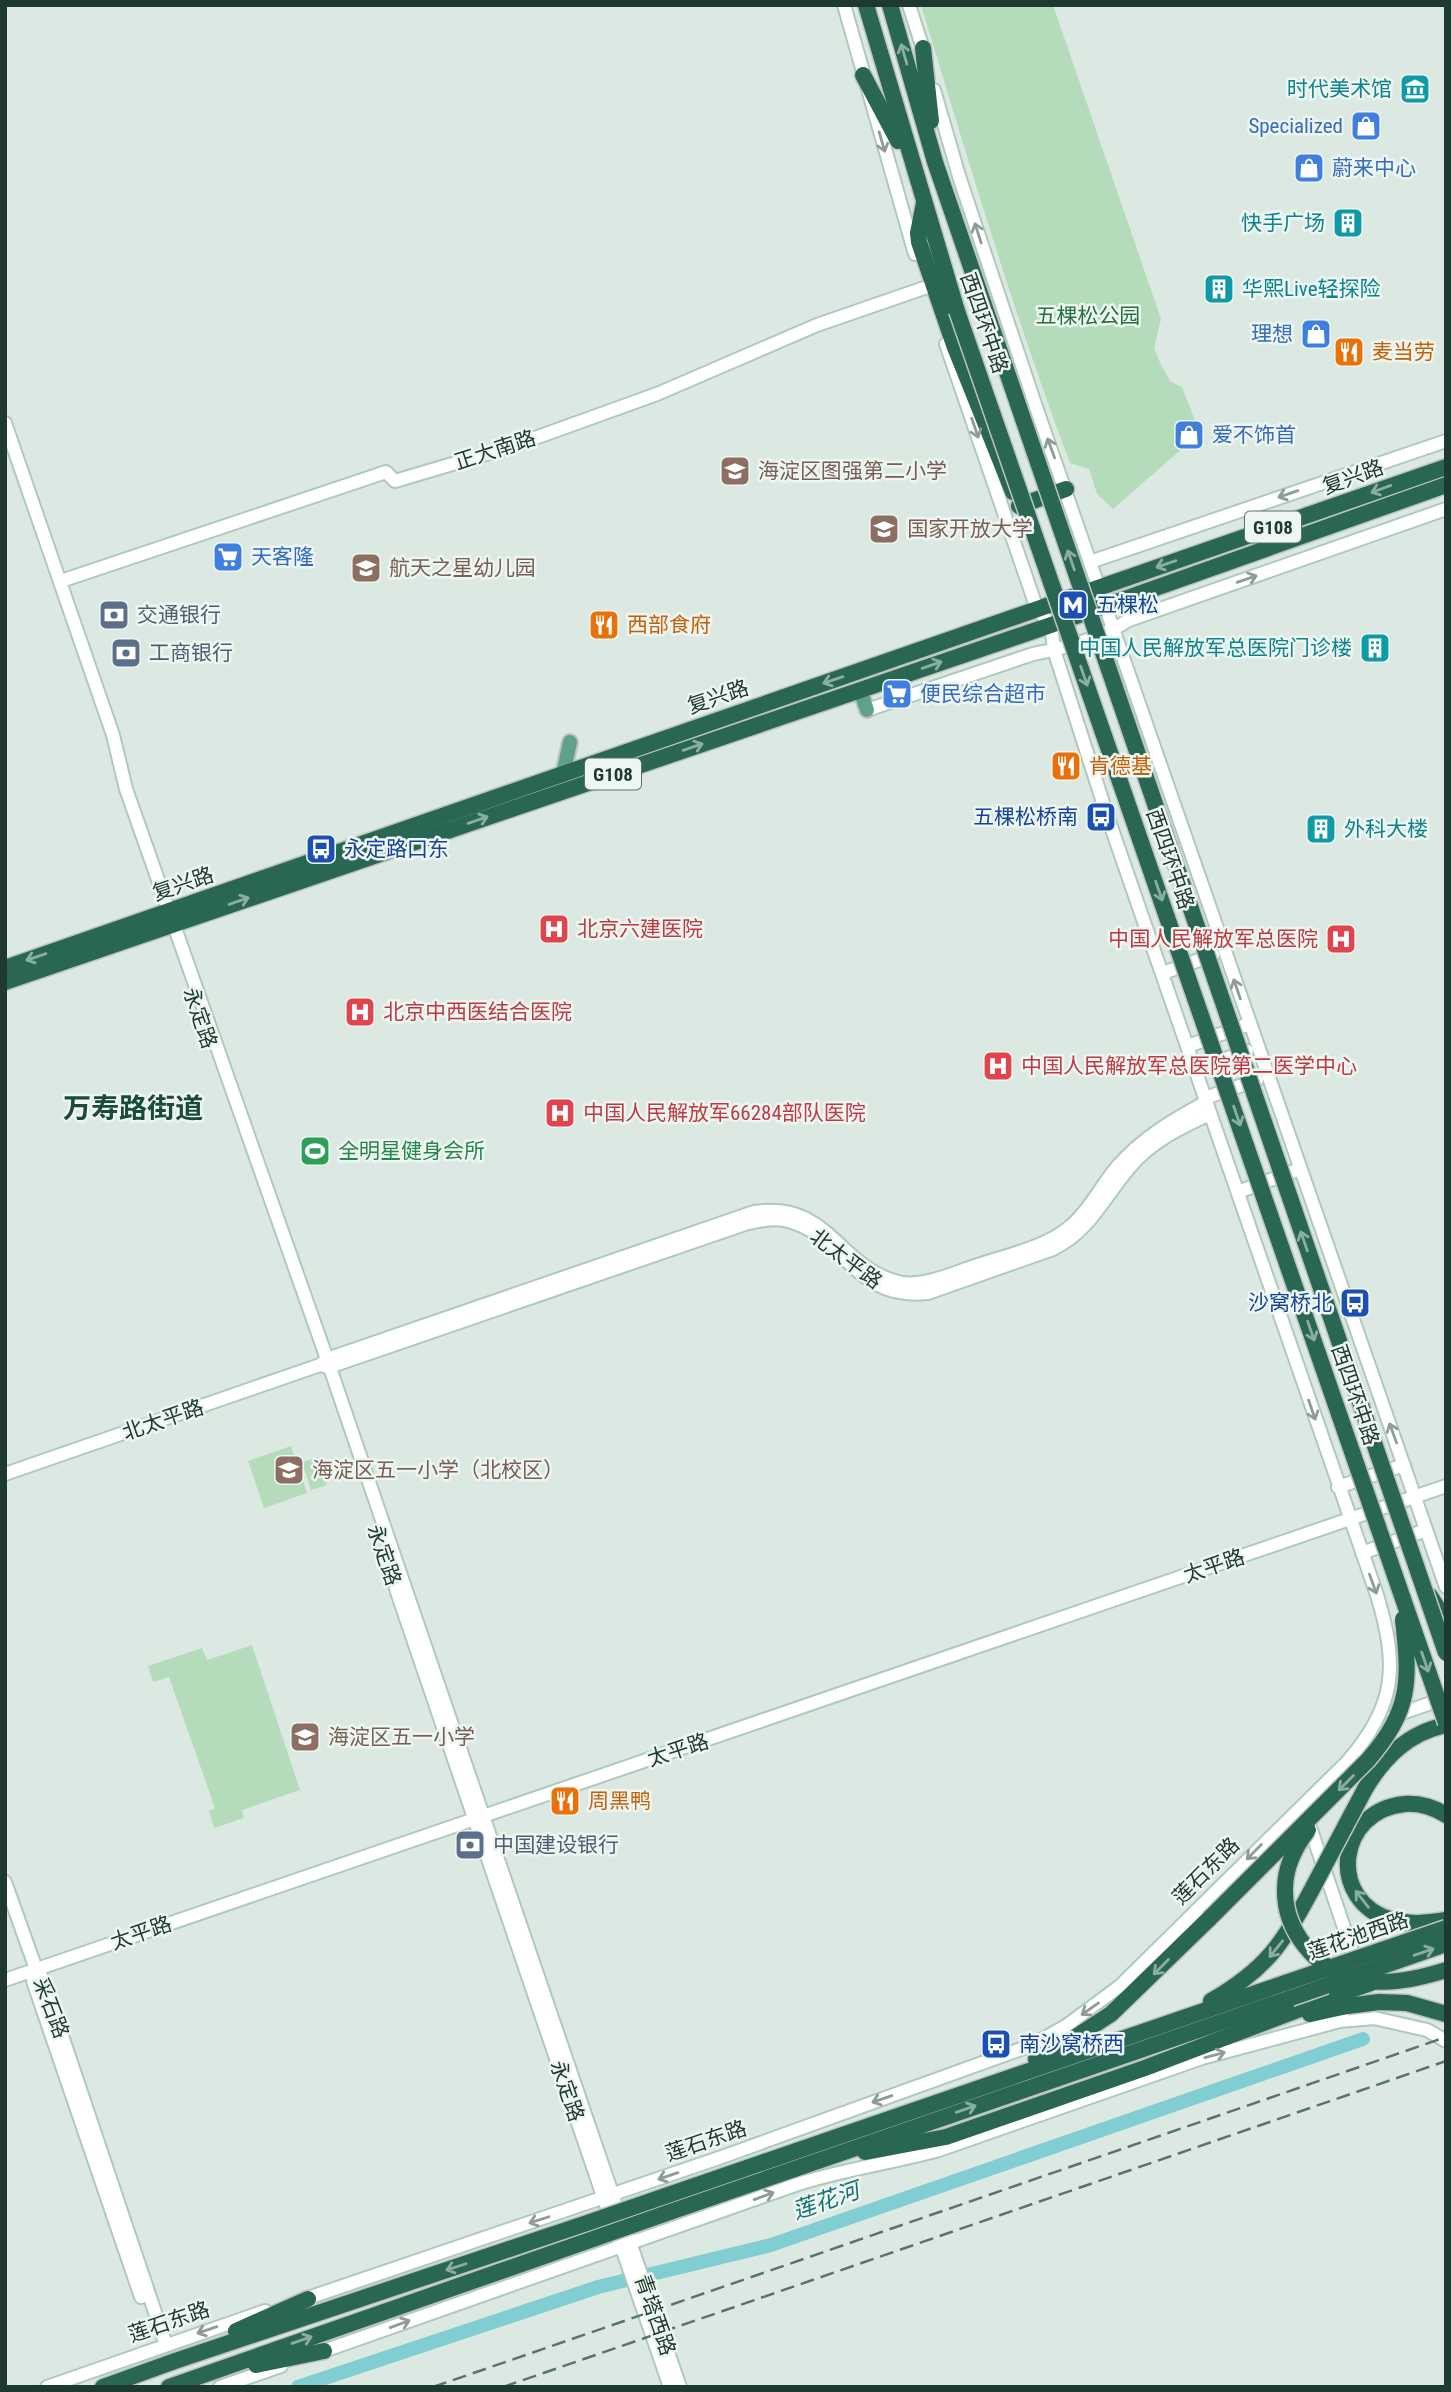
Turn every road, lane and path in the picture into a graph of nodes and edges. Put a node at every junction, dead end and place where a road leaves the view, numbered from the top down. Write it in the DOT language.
graph roads {
  1 [pos="844,5"];
  2 [pos="866,5"];
  3 [pos="890,5"];
  4 [pos="909,5"];
  5 [pos="923,48"];
  6 [pos="863,75"];
  7 [pos="935,162"];
  8 [pos="914,172"];
  9 [pos="924,203"];
  10 [pos="927,288"];
  11 [pos="5,423"];
  12 [pos="1446,441"];
  13 [pos="1446,467"];
  14 [pos="1446,485"];
  15 [pos="1066,489"];
  16 [pos="1019,506"];
  17 [pos="1446,509"];
  18 [pos="1090,562"];
  19 [pos="61,581"];
  20 [pos="1100,586"];
  21 [pos="1106,605"];
  22 [pos="1043,607"];
  23 [pos="1051,625"];
  24 [pos="1115,629"];
  25 [pos="1054,650"];
  26 [pos="860,690"];
  27 [pos="867,709"];
  28 [pos="570,742"];
  29 [pos="563,774"];
  30 [pos="171,920"];
  31 [pos="1224,951"];
  32 [pos="5,968"];
  33 [pos="1163,973"];
  34 [pos="5,982"];
  35 [pos="1249,1024"];
  36 [pos="1188,1046"];
  37 [pos="1258,1048"];
  38 [pos="1195,1070"];
  39 [pos="1268,1077"];
  40 [pos="1207,1105"];
  41 [pos="1300,1169"];
  42 [pos="1238,1192"];
  43 [pos="325,1364"];
  44 [pos="1404,1465"];
  45 [pos="5,1474"];
  46 [pos="1446,1486"];
  47 [pos="1338,1488"];
  48 [pos="1416,1497"];
  49 [pos="1350,1520"];
  50 [pos="1426,1530"];
  51 [pos="1362,1553"];
  52 [pos="1420,1580"];
  53 [pos="1446,1587"];
  54 [pos="1400,1588"];
  55 [pos="1446,1621"];
  56 [pos="1446,1653"];
  57 [pos="1446,1698"];
  58 [pos="1377,1722"];
  59 [pos="1446,1724"];
  60 [pos="1327,1802"];
  61 [pos="1302,1804"];
  62 [pos="1446,1815"];
  63 [pos="479,1817"];
  64 [pos="5,1882"];
  65 [pos="1446,1920"];
  66 [pos="1446,1928"];
  67 [pos="1446,1944"];
  68 [pos="1446,1959"];
  69 [pos="36,1969"];
  70 [pos="1446,1970"];
  71 [pos="5,1980"];
  72 [pos="1288,1991"];
  73 [pos="1342,2000"];
  74 [pos="1446,2014"];
  75 [pos="1374,2018"];
  76 [pos="1179,2019"];
  77 [pos="1446,2041"];
  78 [pos="996,2081"];
  79 [pos="832,2156"];
  80 [pos="608,2197"];
  81 [pos="667,2204"];
  82 [pos="593,2230"];
  83 [pos="626,2244"];
  84 [pos="640,2284"];
  85 [pos="308,2300"];
  86 [pos="162,2346"];
  87 [pos="324,2351"];
  88 [pos="175,2361"];
  89 [pos="198,2376"];
  90 [pos="47,2387"];
  91 [pos="103,2387"];
  92 [pos="169,2387"];
  93 [pos="220,2387"];
  94 [pos="670,2387"];
  95 [pos="680,2387"];
  1 -- 6 [label="street, 西四环中路"];
  2 -- 8 [label="highway, 西四环中路"];
  7 -- 3 [label="highway, 西四环中路, one-way"];
  4 -- 5 [label="street, 西四环中路"];
  5 -- 7 [label="highway"];
  15 -- 5 [label="street, 西四环中路, one-way"];
  6 -- 8 [label="highway"];
  6 -- 10 [label="street, 西四环中路, one-way"];
  52 -- 7 [label="highway, 西四环中路, one-way, bridge"];
  8 -- 9 [label="highway, 西四环中路"];
  9 -- 16 [label="highway"];
  9 -- 54 [label="highway, 西四环中路, one-way, bridge"];
  10 -- 19 [label="street, 正大南路"];
  10 -- 22 [label="street, 西四环中路, one-way"];
  11 -- 19 [label="street, 永定路"];
  12 -- 18 [label="street, 复兴路, one-way"];
  13 -- 20 [label="highway, 复兴路 / G108, one-way"];
  14 -- 21 [label="highway, 复兴路 / G108"];
  15 -- 16 [label="highway"];
  15 -- 18 [label="street, 西四环中路"];
  16 -- 22 [label="highway"];
  24 -- 17 [label="street, one-way"];
  18 -- 20 [label="street, 西四环中路"];
  19 -- 30 [label="street, 永定路"];
  20 -- 21 [label="street, 西四环中路"];
  20 -- 22 [label="highway, 复兴路 / G108"];
  21 -- 23 [label="highway, 复兴路 / G108"];
  21 -- 24 [label="street, 西四环中路"];
  22 -- 23 [label="highway"];
  22 -- 29 [label="highway, 复兴路 / G108, one-way"];
  23 -- 25 [label="street"];
  26 -- 23 [label="highway, 复兴路 / G108, one-way"];
  24 -- 25 [label="street"];
  24 -- 31 [label="street, 西四环中路"];
  25 -- 27 [label="street"];
  25 -- 33 [label="street"];
  26 -- 27 [label="main road"];
  30 -- 26 [label="highway, 复兴路 / G108, one-way"];
  28 -- 29 [label="main road"];
  29 -- 30 [label="highway, 复兴路 / G108"];
  30 -- 32 [label="highway, 复兴路 / G108, one-way"];
  30 -- 34 [label="highway, 复兴路 / G108"];
  30 -- 43 [label="street, 永定路"];
  31 -- 33 [label="street"];
  35 -- 31 [label="street, 西四环中路, one-way"];
  33 -- 36 [label="street"];
  35 -- 36 [label="street"];
  35 -- 37 [label="street, 西四环中路"];
  36 -- 38 [label="street"];
  37 -- 38 [label="street"];
  37 -- 39 [label="street, 西四环中路"];
  38 -- 40 [label="street"];
  39 -- 40 [label="street, 北太平路"];
  39 -- 41 [label="street, 西四环中路"];
  40 -- 42 [label="street"];
  40 -- 43 [label="street, 北太平路"];
  41 -- 42 [label="street"];
  44 -- 41 [label="street, 西四环中路, one-way"];
  42 -- 47 [label="street, one-way"];
  43 -- 45 [label="street, 北太平路"];
  43 -- 63 [label="street, 永定路"];
  44 -- 47 [label="street"];
  44 -- 48 [label="street, 西四环中路"];
  46 -- 48 [label="street"];
  47 -- 49 [label="street"];
  48 -- 49 [label="street, 太平路"];
  48 -- 50 [label="street, 西四环中路"];
  49 -- 51 [label="street"];
  49 -- 63 [label="street, 太平路"];
  50 -- 51 [label="street"];
  50 -- 53 [label="street, 西四环中路"];
  51 -- 58 [label="street, one-way"];
  52 -- 55 [label="highway, bridge"];
  52 -- 56 [label="highway, 西四环中路, bridge"];
  54 -- 59 [label="highway, 西四环中路, one-way, bridge"];
  54 -- 60 [label="highway, one-way, bridge"];
  57 -- 58 [label="street"];
  58 -- 61 [label="street"];
  59 -- 76 [label="highway, one-way, bridge"];
  60 -- 70 [label="highway, bridge"];
  60 -- 78 [label="highway, one-way, bridge"];
  61 -- 75 [label="street"];
  61 -- 80 [label="street, 莲石东路, one-way"];
  65 -- 62 [label="highway, one-way"];
  63 -- 69 [label="street, 太平路"];
  63 -- 80 [label="street, 永定路"];
  64 -- 69 [label="street, 采石路"];
  66 -- 72 [label="highway, 莲花池西路, bridge"];
  72 -- 67 [label="highway, 莲花池西路, one-way, bridge"];
  68 -- 73 [label="highway, bridge"];
  69 -- 71 [label="street, 太平路"];
  69 -- 86 [label="street, 采石路"];
  72 -- 76 [label="highway, 莲石东路"];
  79 -- 72 [label="highway, one-way"];
  73 -- 74 [label="highway, bridge"];
  73 -- 79 [label="highway"];
  75 -- 77 [label="street"];
  83 -- 75 [label="street, one-way"];
  76 -- 78 [label="highway, 莲石东路"];
  78 -- 81 [label="highway, 莲石东路"];
  79 -- 81 [label="highway"];
  80 -- 83 [label="street, 永定路"];
  80 -- 85 [label="street, 莲石东路, one-way"];
  81 -- 82 [label="highway, bridge"];
  82 -- 88 [label="highway, 莲石东路, one-way"];
  89 -- 82 [label="highway, one-way"];
  83 -- 84 [label="street, 青塔西路"];
  87 -- 83 [label="street, one-way"];
  84 -- 94 [label="street, 青塔西路"];
  84 -- 95 [label="street, 青塔西路"];
  85 -- 86 [label="street, 莲石东路, one-way"];
  85 -- 88 [label="highway"];
  86 -- 90 [label="street, 莲石东路"];
  87 -- 89 [label="highway"];
  87 -- 93 [label="street"];
  88 -- 91 [label="highway, 莲石东路"];
  89 -- 92 [label="highway"];
}
